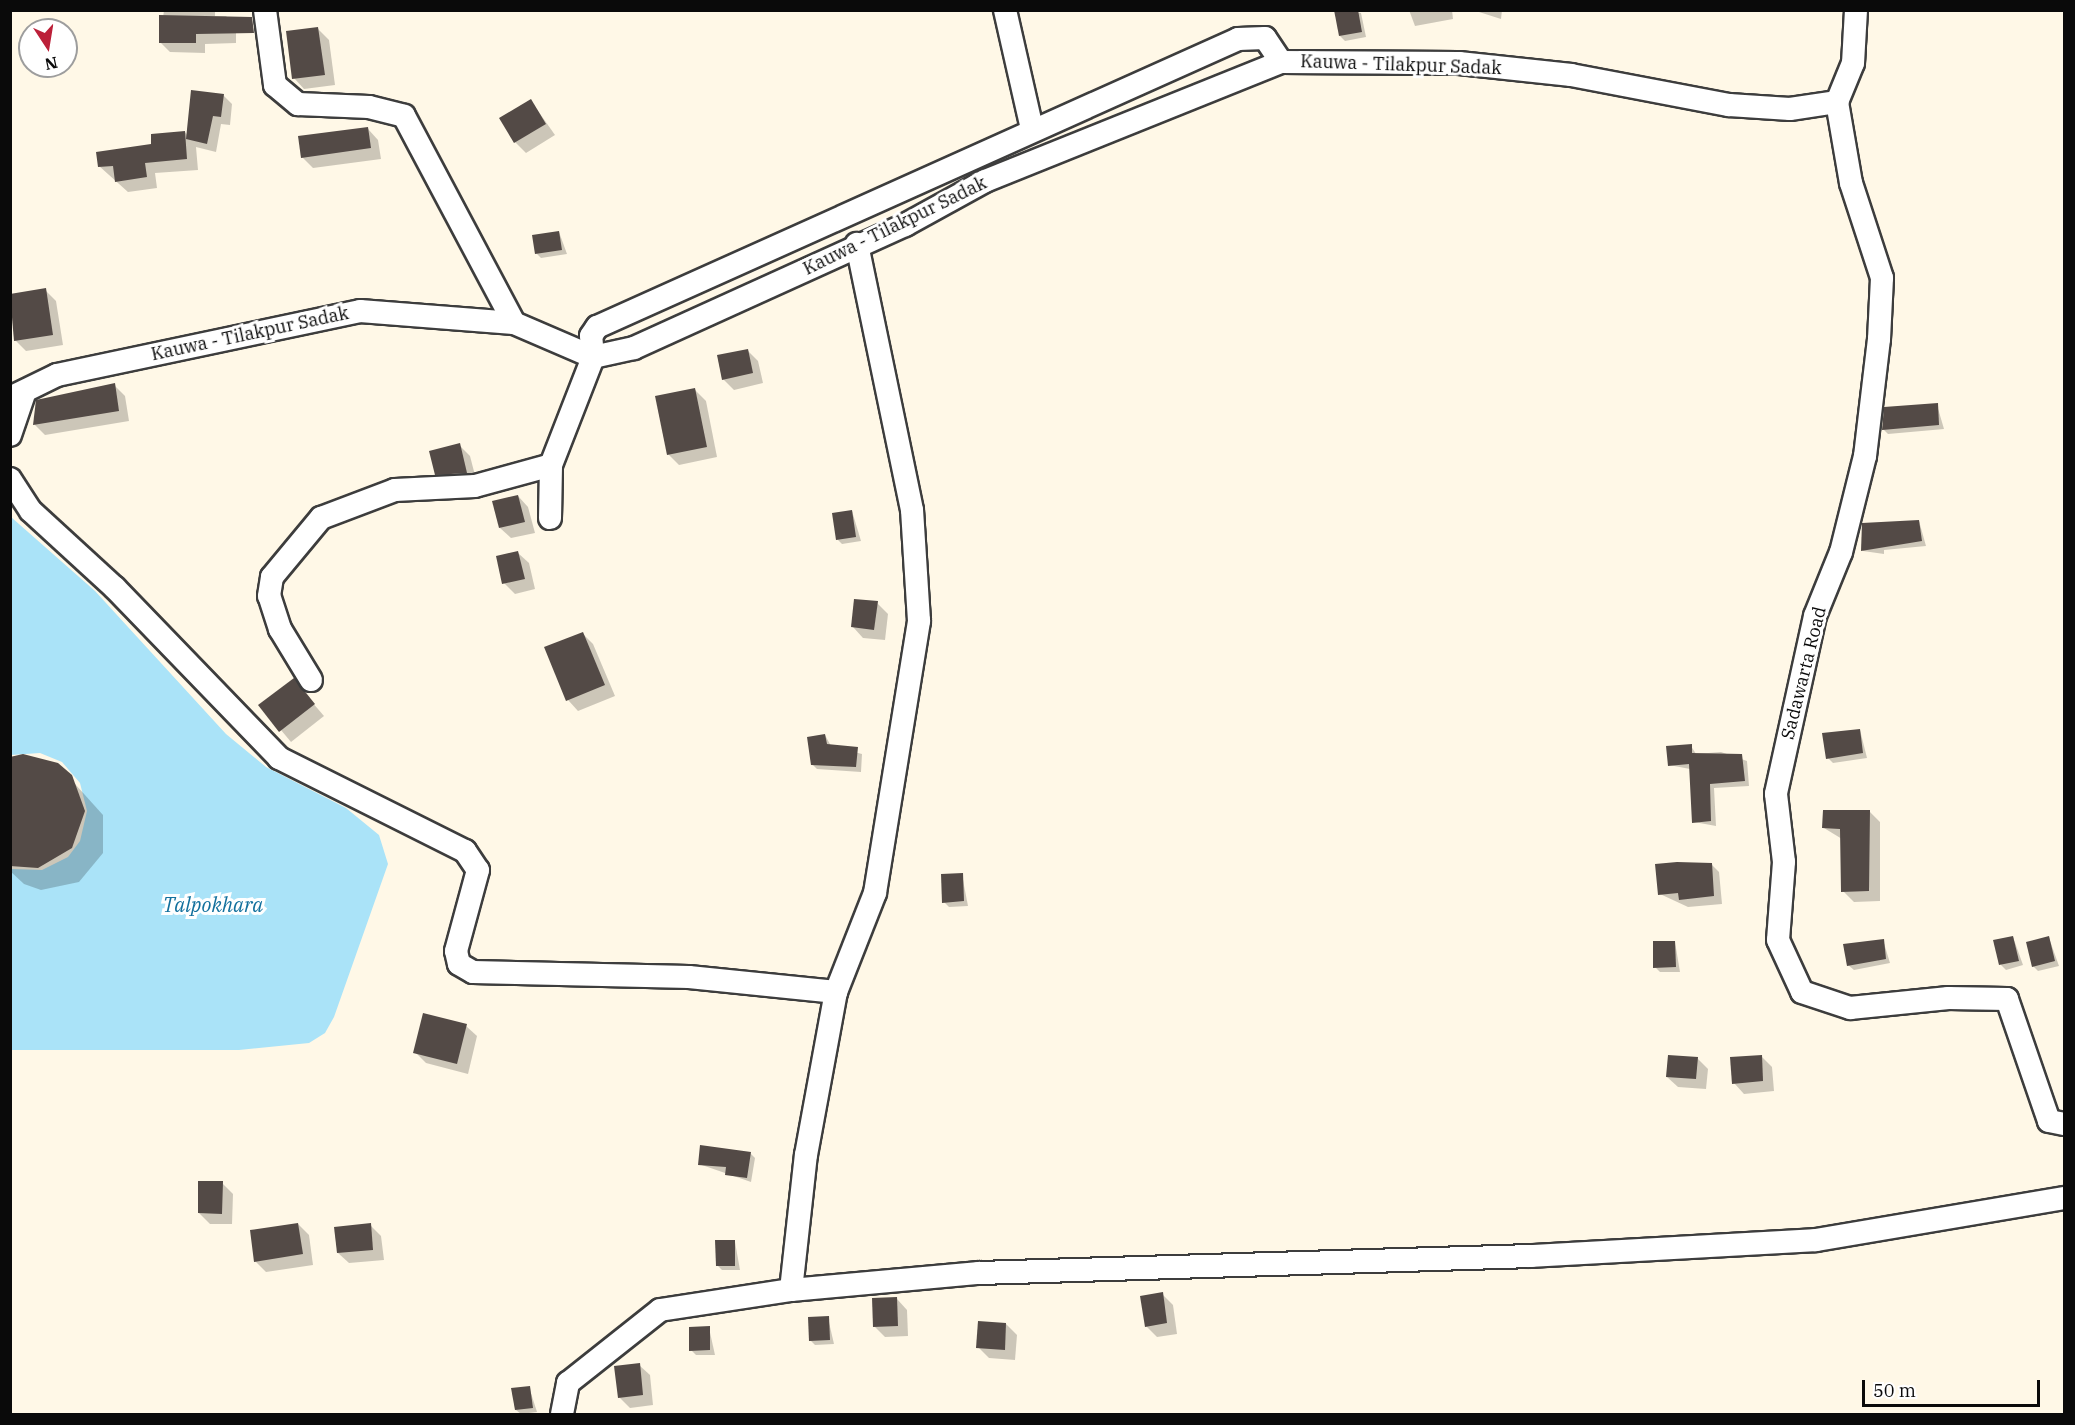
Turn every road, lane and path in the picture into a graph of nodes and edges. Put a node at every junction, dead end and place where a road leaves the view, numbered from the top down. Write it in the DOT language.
graph roads {
  1 [pos="265,10"];
  2 [pos="1005,10"];
  3 [pos="1856,10"];
  4 [pos="1281,62"];
  5 [pos="1837,102"];
  6 [pos="1032,129"];
  7 [pos="858,243"];
  8 [pos="514,323"];
  9 [pos="593,357"];
  10 [pos="17,394"];
  11 [pos="10,435"];
  12 [pos="552,465"];
  13 [pos="10,479"];
  14 [pos="550,518"];
  15 [pos="311,680"];
  16 [pos="836,992"];
  17 [pos="2064,1124"];
  18 [pos="2064,1198"];
  19 [pos="790,1290"];
  20 [pos="562,1414"];
  1 -- 8 [label="street"];
  2 -- 6 [label="street"];
  3 -- 5 [label="street"];
  4 -- 5 [label="street, Kauwa - Tilakpur Sadak"];
  4 -- 6 [label="street"];
  4 -- 7 [label="street, Kauwa - Tilakpur Sadak"];
  5 -- 17 [label="street, Sadawarta Road"];
  6 -- 9 [label="street"];
  7 -- 9 [label="street, Kauwa - Tilakpur Sadak"];
  7 -- 16 [label="street"];
  8 -- 9 [label="street, Kauwa - Tilakpur Sadak"];
  8 -- 10 [label="street, Kauwa - Tilakpur Sadak"];
  9 -- 12 [label="street"];
  10 -- 11 [label="street"];
  12 -- 14 [label="street"];
  12 -- 15 [label="street"];
  13 -- 16 [label="street"];
  16 -- 19 [label="street"];
  18 -- 19 [label="street"];
  19 -- 20 [label="street"];
}
